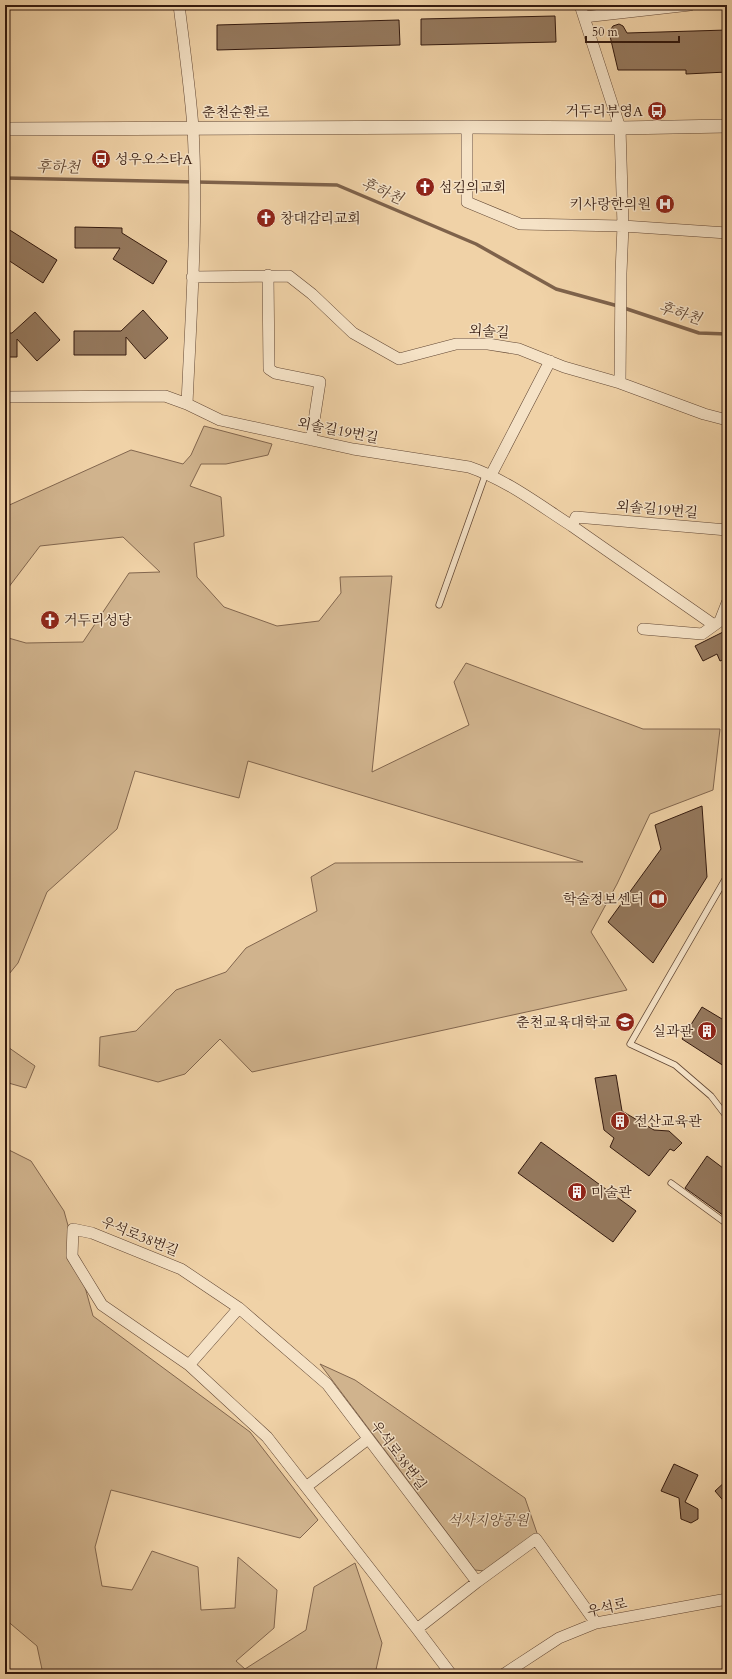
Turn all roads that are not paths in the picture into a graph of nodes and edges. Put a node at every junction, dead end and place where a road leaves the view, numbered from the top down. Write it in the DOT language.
graph roads {
  1 [pos="179,5"];
  2 [pos="580,5"];
  3 [pos="686,5"];
  4 [pos="690,5"];
  5 [pos="584,17"];
  6 [pos="727,126"];
  7 [pos="467,127"];
  8 [pos="193,128"];
  9 [pos="620,128"];
  10 [pos="5,129"];
  11 [pos="623,226"];
  12 [pos="727,233"];
  13 [pos="268,275"];
  14 [pos="192,277"];
  15 [pos="550,360"];
  16 [pos="620,383"];
  17 [pos="5,397"];
  18 [pos="187,404"];
  19 [pos="727,420"];
  20 [pos="311,440"];
  21 [pos="488,474"];
  22 [pos="572,526"];
  23 [pos="727,530"];
  24 [pos="727,603"];
  25 [pos="439,605"];
  26 [pos="714,625"];
  27 [pos="643,629"];
  28 [pos="727,876"];
  29 [pos="727,1117"];
  30 [pos="671,1182"];
  31 [pos="727,1224"];
  32 [pos="239,1308"];
  33 [pos="189,1366"];
  34 [pos="368,1438"];
  35 [pos="306,1487"];
  36 [pos="477,1582"];
  37 [pos="727,1599"];
  38 [pos="596,1623"];
  39 [pos="417,1628"];
  40 [pos="451,1674"];
  41 [pos="504,1674"];
  1 -- 8 [label="street"];
  2 -- 5 [label="street"];
  3 -- 4 [label="street"];
  3 -- 5 [label="street"];
  5 -- 9 [label="street"];
  6 -- 9 [label="street, 춘천순환로"];
  7 -- 8 [label="street, 춘천순환로"];
  7 -- 9 [label="street, 춘천순환로"];
  7 -- 11 [label="street"];
  8 -- 10 [label="street, 춘천순환로"];
  8 -- 14 [label="street"];
  9 -- 11 [label="street"];
  11 -- 12 [label="street"];
  11 -- 16 [label="street"];
  13 -- 14 [label="street, 외솔길"];
  13 -- 15 [label="street, 외솔길"];
  13 -- 20 [label="street"];
  14 -- 18 [label="street"];
  15 -- 16 [label="street, 외솔길"];
  15 -- 21 [label="street"];
  16 -- 19 [label="street, 외솔길"];
  17 -- 18 [label="street, 외솔길19번길"];
  18 -- 20 [label="street, 외솔길19번길"];
  20 -- 21 [label="street, 외솔길19번길"];
  21 -- 22 [label="street, 외솔길19번길"];
  21 -- 25 [label="lane"];
  22 -- 23 [label="street, 외솔길19번길"];
  22 -- 26 [label="street"];
  24 -- 26 [label="street"];
  26 -- 27 [label="street"];
  28 -- 29 [label="lane"];
  30 -- 31 [label="lane"];
  32 -- 33 [label="street"];
  32 -- 33 [label="street, 우석로38번길"];
  32 -- 34 [label="street, 우석로38번길"];
  33 -- 35 [label="street, 우석로38번길"];
  34 -- 35 [label="street"];
  34 -- 36 [label="street, 우석로38번길"];
  35 -- 39 [label="street, 우석로38번길"];
  36 -- 38 [label="street"];
  36 -- 39 [label="street"];
  37 -- 38 [label="street, 우석로"];
  38 -- 41 [label="street, 우석로"];
  39 -- 40 [label="street, 우석로38번길"];
}
